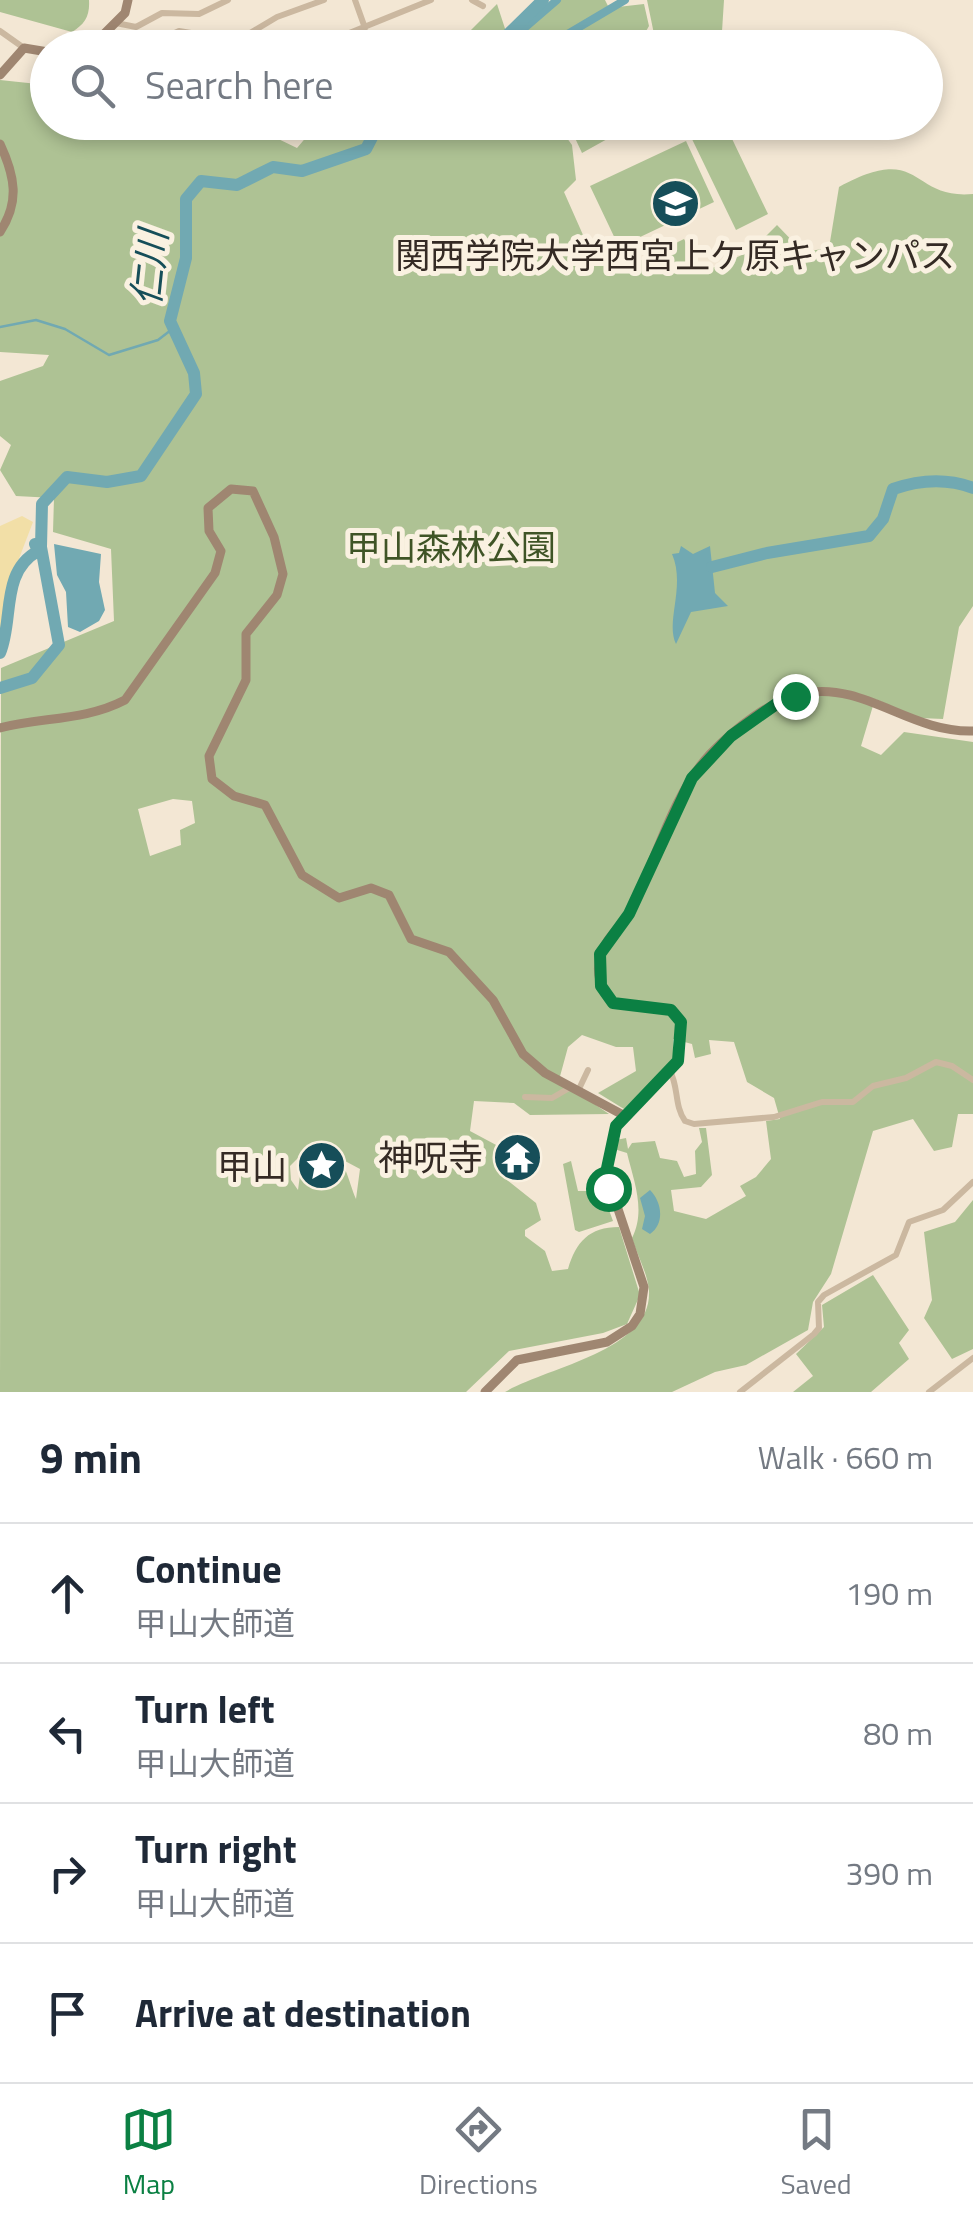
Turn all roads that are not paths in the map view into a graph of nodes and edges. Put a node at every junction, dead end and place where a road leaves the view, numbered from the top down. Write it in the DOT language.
graph roads {
  1 [pos="125,0"];
  2 [pos="228,0"];
  3 [pos="355,0"];
  4 [pos="432,0"];
  5 [pos="472,0"];
  6 [pos="317,1"];
  7 [pos="483,6"];
  8 [pos="116,22"];
  9 [pos="365,28"];
  10 [pos="108,30"];
  11 [pos="255,30"];
  12 [pos="360,30"];
  13 [pos="0,31"];
  14 [pos="24,48"];
  15 [pos="30,49"];
  16 [pos="0,75"];
  17 [pos="0,144"];
  18 [pos="0,232"];
  19 [pos="0,728"];
  20 [pos="973,732"];
  21 [pos="588,1070"];
  22 [pos="670,1072"];
  23 [pos="973,1080"];
  24 [pos="574,1089"];
  25 [pos="525,1097"];
  26 [pos="625,1116"];
  27 [pos="973,1182"];
  28 [pos="973,1358"];
  29 [pos="485,1392"];
  30 [pos="740,1392"];
  31 [pos="929,1392"];
  1 -- 8 [label="street"];
  2 -- 8 [label="street"];
  3 -- 9 [label="street"];
  4 -- 9 [label="street"];
  5 -- 7 [label="street"];
  6 -- 11 [label="street"];
  8 -- 10 [label="street"];
  9 -- 12 [label="street"];
  13 -- 14 [label="street"];
  14 -- 15 [label="street"];
  14 -- 16 [label="street"];
  17 -- 18 [label="street"];
  19 -- 24 [label="street"];
  20 -- 22 [label="street"];
  21 -- 24 [label="street"];
  22 -- 23 [label="street"];
  22 -- 26 [label="street"];
  24 -- 25 [label="street"];
  24 -- 26 [label="street"];
  26 -- 29 [label="street"];
  27 -- 30 [label="street"];
  28 -- 31 [label="street"];
}
